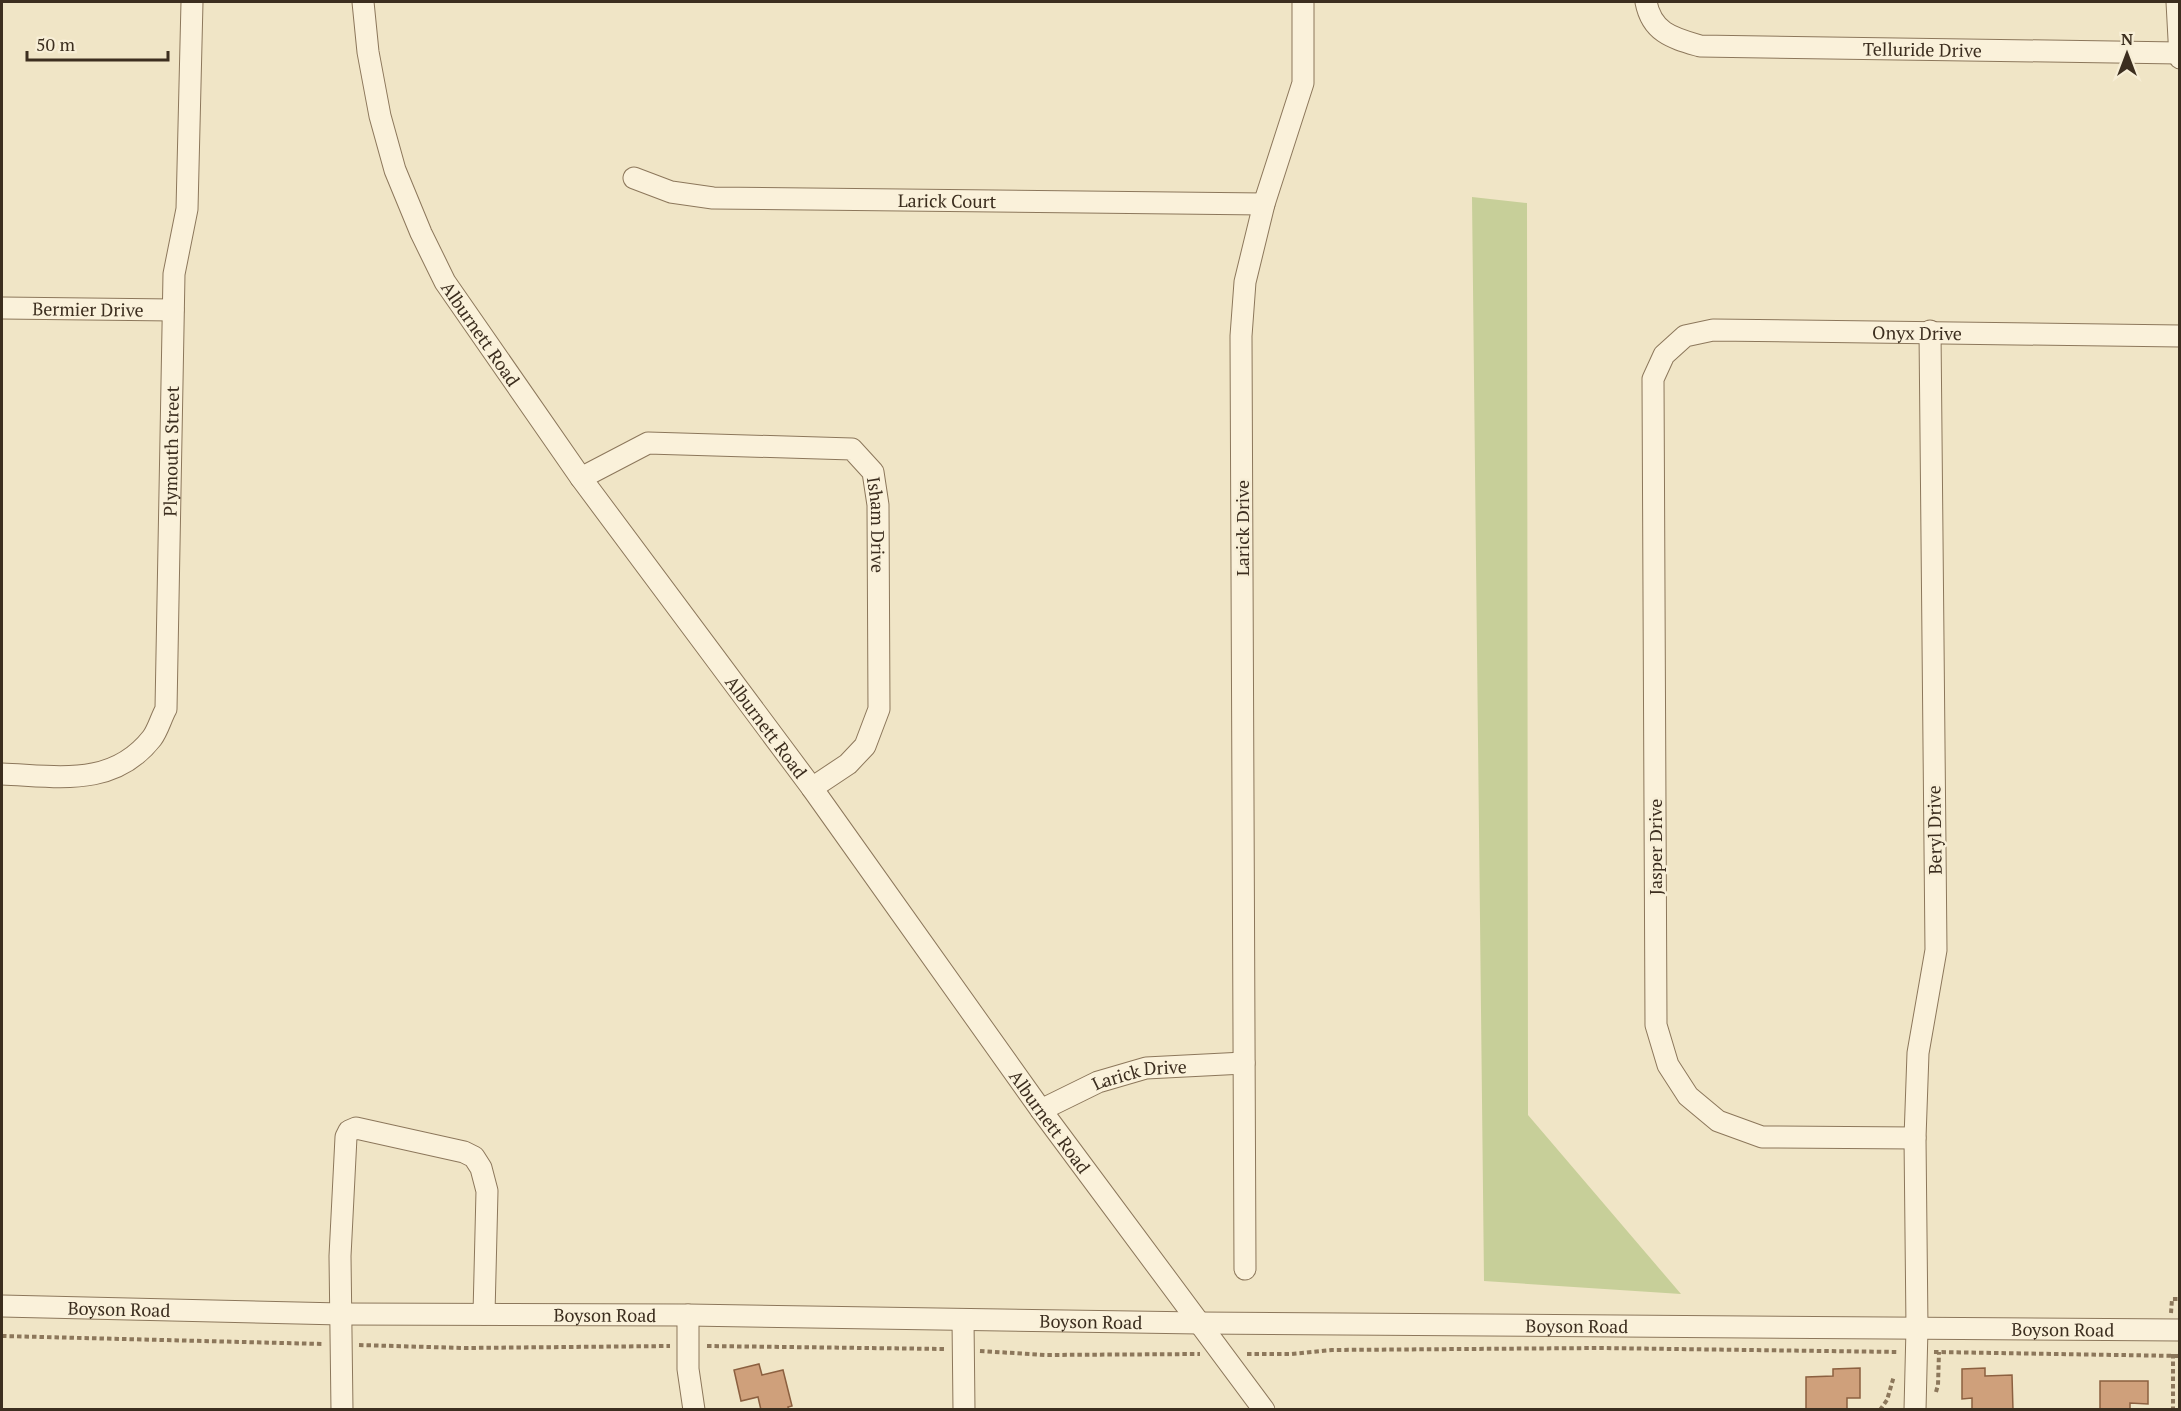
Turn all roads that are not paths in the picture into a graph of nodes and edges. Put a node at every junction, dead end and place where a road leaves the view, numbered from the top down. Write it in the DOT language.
graph roads {
  1 [pos="192,2"];
  2 [pos="363,2"];
  3 [pos="1303,2"];
  4 [pos="1646,2"];
  5 [pos="2177,2"];
  6 [pos="2179,56"];
  7 [pos="634,178"];
  8 [pos="1264,204"];
  9 [pos="2,308"];
  10 [pos="173,310"];
  11 [pos="1930,331"];
  12 [pos="2180,336"];
  13 [pos="1664,355"];
  14 [pos="581,478"];
  15 [pos="2,774"];
  16 [pos="812,788"];
  17 [pos="1244,1063"];
  18 [pos="1041,1110"];
  19 [pos="1915,1138"];
  20 [pos="1245,1269"];
  21 [pos="2,1306"];
  22 [pos="341,1314"];
  23 [pos="484,1314"];
  24 [pos="688,1315"];
  25 [pos="963,1320"];
  26 [pos="1199,1323"];
  27 [pos="1917,1328"];
  28 [pos="2174,1329"];
  29 [pos="1911,1404"];
  30 [pos="342,1410"];
  31 [pos="694,1410"];
  32 [pos="964,1410"];
  33 [pos="1264,1410"];
  1 -- 10 [label="street, Plymouth Street"];
  2 -- 14 [label="street, Alburnett Road"];
  3 -- 8 [label="street, Larick Drive"];
  4 -- 6 [label="street, Telluride Drive"];
  5 -- 6 [label="street"];
  7 -- 8 [label="street, Larick Court"];
  8 -- 17 [label="street, Larick Drive"];
  9 -- 10 [label="street, Bermier Drive"];
  10 -- 15 [label="street, Plymouth Street"];
  11 -- 12 [label="street, Onyx Drive"];
  11 -- 13 [label="street, Onyx Drive"];
  11 -- 19 [label="street, Beryl Drive"];
  13 -- 19 [label="street, Jasper Drive"];
  14 -- 16 [label="street, Alburnett Road"];
  14 -- 16 [label="street, Isham Drive"];
  16 -- 18 [label="street, Alburnett Road"];
  17 -- 18 [label="street, Larick Drive"];
  17 -- 20 [label="street, Larick Drive"];
  18 -- 26 [label="street, Alburnett Road"];
  19 -- 27 [label="street, Beryl Drive"];
  21 -- 22 [label="street, Boyson Road"];
  22 -- 23 [label="street, Boyson Road"];
  22 -- 23 [label="street"];
  22 -- 30 [label="street"];
  23 -- 24 [label="street, Boyson Road"];
  24 -- 25 [label="street, Boyson Road"];
  24 -- 31 [label="street"];
  25 -- 26 [label="street, Boyson Road"];
  25 -- 32 [label="street"];
  26 -- 27 [label="street, Boyson Road"];
  26 -- 33 [label="street, Alburnett Road"];
  27 -- 28 [label="street, Boyson Road"];
  27 -- 29 [label="street, Beryl Drive"];
}
